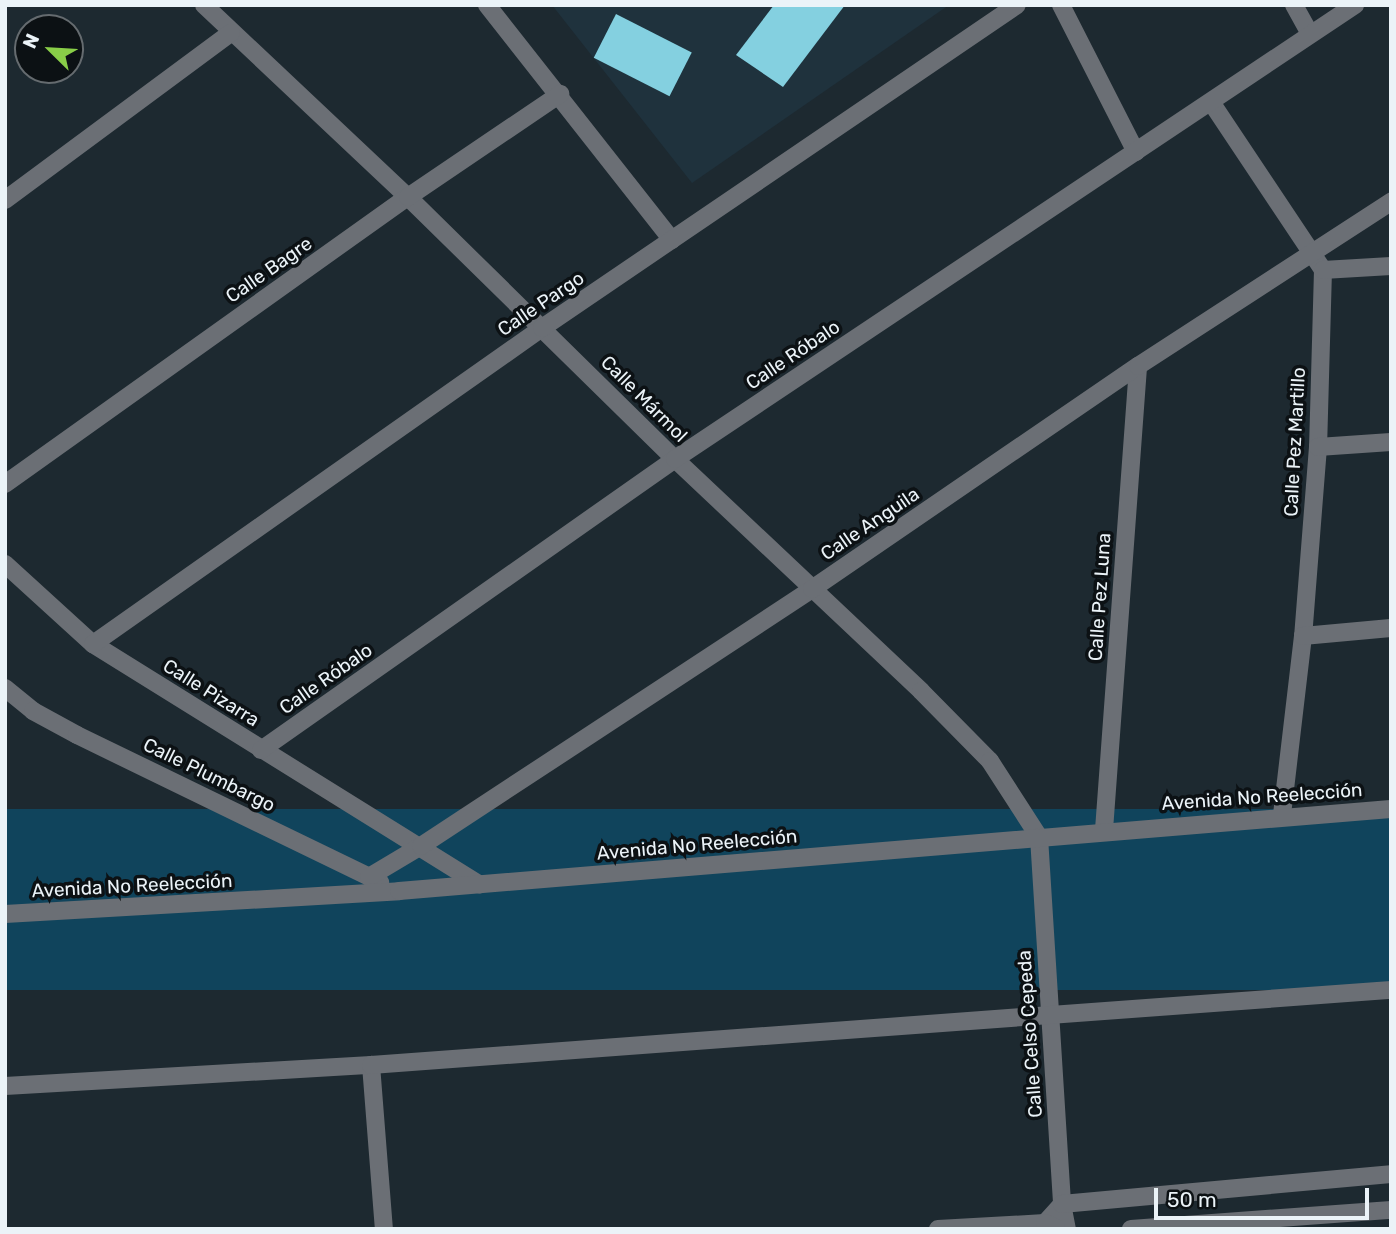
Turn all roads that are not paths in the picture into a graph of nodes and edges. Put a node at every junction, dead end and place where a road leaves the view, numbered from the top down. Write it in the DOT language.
graph roads {
  1 [pos="204,5"];
  2 [pos="487,5"];
  3 [pos="1017,5"];
  4 [pos="1061,5"];
  5 [pos="1294,5"];
  6 [pos="1355,5"];
  7 [pos="231,33"];
  8 [pos="1310,34"];
  9 [pos="560,94"];
  10 [pos="1211,103"];
  11 [pos="1136,152"];
  12 [pos="408,197"];
  13 [pos="5,200"];
  14 [pos="1391,202"];
  15 [pos="673,240"];
  16 [pos="1317,263"];
  17 [pos="1391,266"];
  18 [pos="542,328"];
  19 [pos="1138,366"];
  20 [pos="1391,442"];
  21 [pos="1318,447"];
  22 [pos="675,459"];
  23 [pos="5,484"];
  24 [pos="5,564"];
  25 [pos="813,589"];
  26 [pos="1391,628"];
  27 [pos="1303,636"];
  28 [pos="93,644"];
  29 [pos="5,688"];
  30 [pos="261,750"];
  31 [pos="1391,809"];
  32 [pos="1282,816"];
  33 [pos="1104,830"];
  34 [pos="1039,837"];
  35 [pos="422,846"];
  36 [pos="369,877"];
  37 [pos="478,884"];
  38 [pos="399,891"];
  39 [pos="5,914"];
  40 [pos="1391,990"];
  41 [pos="1050,1013"];
  42 [pos="371,1065"];
  43 [pos="5,1086"];
  44 [pos="1391,1174"];
  45 [pos="1062,1204"];
  46 [pos="1391,1210"];
  47 [pos="1333,1222"];
  48 [pos="1040,1226"];
  49 [pos="384,1229"];
  50 [pos="938,1229"];
  51 [pos="1067,1229"];
  52 [pos="1131,1229"];
  1 -- 7 [label="street, Calle Mármol"];
  2 -- 9 [label="street"];
  3 -- 15 [label="street, Calle Pargo"];
  4 -- 11 [label="street"];
  5 -- 8 [label="street"];
  6 -- 8 [label="street, Calle Róbalo"];
  7 -- 12 [label="street, Calle Mármol"];
  7 -- 13 [label="street"];
  8 -- 10 [label="street, Calle Róbalo"];
  9 -- 12 [label="street, Calle Bagre"];
  9 -- 15 [label="street"];
  10 -- 11 [label="street, Calle Róbalo"];
  10 -- 16 [label="street"];
  11 -- 22 [label="street, Calle Róbalo"];
  12 -- 18 [label="street, Calle Mármol"];
  12 -- 23 [label="street, Calle Bagre"];
  14 -- 16 [label="street, Calle Anguila"];
  15 -- 18 [label="street, Calle Pargo"];
  16 -- 17 [label="street"];
  16 -- 19 [label="street, Calle Anguila"];
  16 -- 21 [label="street, Calle Pez Martillo"];
  18 -- 22 [label="street, Calle Mármol"];
  18 -- 28 [label="street, Calle Pargo"];
  19 -- 25 [label="street, Calle Anguila"];
  19 -- 33 [label="street, Calle Pez Luna"];
  20 -- 21 [label="street"];
  21 -- 27 [label="street, Calle Pez Martillo"];
  22 -- 25 [label="street, Calle Mármol"];
  22 -- 30 [label="street, Calle Róbalo"];
  24 -- 28 [label="street, Calle Pizarra"];
  25 -- 34 [label="street, Calle Mármol"];
  25 -- 35 [label="street, Calle Anguila"];
  26 -- 27 [label="street"];
  27 -- 32 [label="street, Calle Pez Martillo"];
  28 -- 30 [label="street, Calle Pizarra"];
  29 -- 36 [label="street, Calle Plumbargo"];
  30 -- 35 [label="street, Calle Pizarra"];
  31 -- 32 [label="street, Avenida No Reelección"];
  32 -- 33 [label="street, Avenida No Reelección"];
  33 -- 34 [label="street, Avenida No Reelección"];
  34 -- 37 [label="street, Avenida No Reelección"];
  34 -- 41 [label="street, Calle Celso Cepeda"];
  35 -- 36 [label="street, Calle Anguila"];
  35 -- 37 [label="street, Calle Pizarra"];
  36 -- 38 [label="street, Calle Plumbargo"];
  37 -- 38 [label="street, Avenida No Reelección"];
  38 -- 39 [label="street, Avenida No Reelección"];
  40 -- 41 [label="street"];
  41 -- 42 [label="street"];
  41 -- 45 [label="street, Calle Celso Cepeda"];
  42 -- 43 [label="street"];
  42 -- 49 [label="street"];
  44 -- 45 [label="street"];
  45 -- 48 [label="street"];
  45 -- 51 [label="street, Calle Celso Cepeda"];
  46 -- 47 [label="street"];
  47 -- 52 [label="street"];
  48 -- 50 [label="street"];
}
